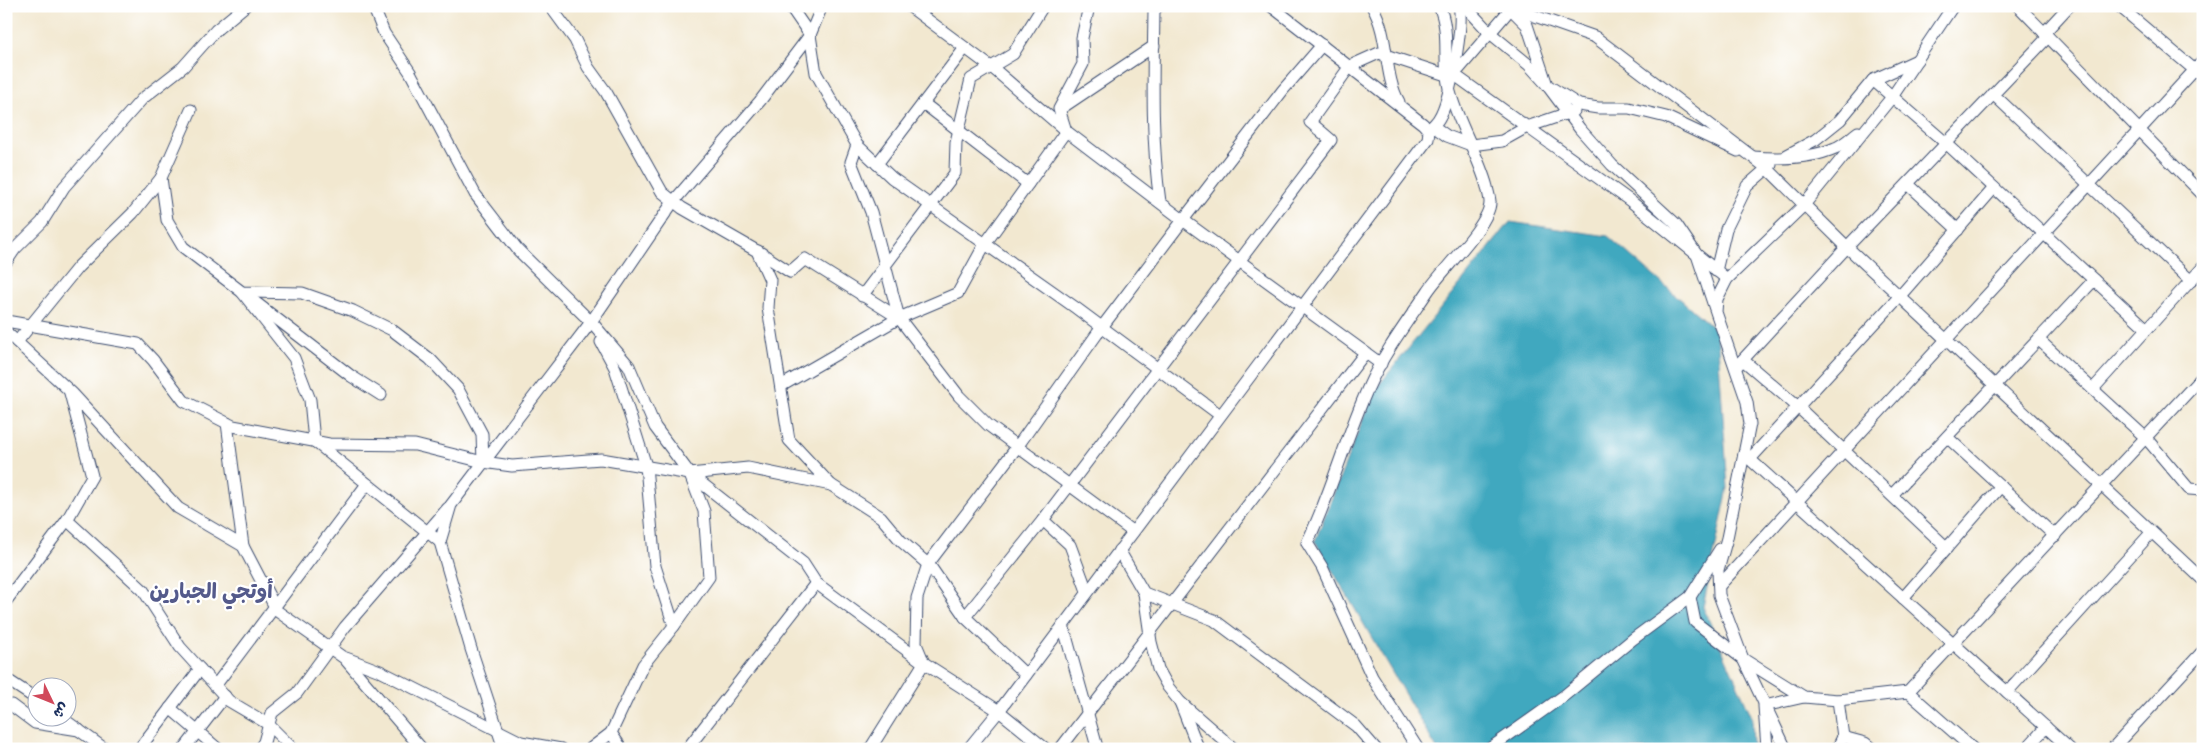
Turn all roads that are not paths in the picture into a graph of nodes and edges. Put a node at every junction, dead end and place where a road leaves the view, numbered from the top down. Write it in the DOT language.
graph roads {
  1 [pos="245,6"];
  2 [pos="373,6"];
  3 [pos="550,6"];
  4 [pos="790,6"];
  5 [pos="822,6"];
  6 [pos="909,6"];
  7 [pos="1043,6"];
  8 [pos="1089,6"];
  9 [pos="1271,6"];
  10 [pos="1372,6"];
  11 [pos="1439,6"];
  12 [pos="1459,6"];
  13 [pos="1465,6"];
  14 [pos="1953,6"];
  15 [pos="2018,6"];
  16 [pos="2069,6"];
  17 [pos="2119,6"];
  18 [pos="1510,7"];
  19 [pos="1155,8"];
  20 [pos="1490,33"];
  21 [pos="810,35"];
  22 [pos="2046,35"];
  23 [pos="1322,45"];
  24 [pos="1154,46"];
  25 [pos="965,48"];
  26 [pos="1388,56"];
  27 [pos="1917,60"];
  28 [pos="2203,61"];
  29 [pos="1350,66"];
  30 [pos="991,67"];
  31 [pos="1449,74"];
  32 [pos="2199,74"];
  33 [pos="1873,80"];
  34 [pos="1547,85"];
  35 [pos="1449,89"];
  36 [pos="1993,94"];
  37 [pos="1892,97"];
  38 [pos="923,103"];
  39 [pos="1401,106"];
  40 [pos="1598,108"];
  41 [pos="191,110"];
  42 [pos="1059,110"];
  43 [pos="1568,113"];
  44 [pos="1871,122"];
  45 [pos="1527,127"];
  46 [pos="1431,128"];
  47 [pos="2140,130"];
  48 [pos="959,131"];
  49 [pos="1066,131"];
  50 [pos="1946,144"];
  51 [pos="857,145"];
  52 [pos="1471,145"];
  53 [pos="1753,157"];
  54 [pos="1778,159"];
  55 [pos="877,164"];
  56 [pos="1767,168"];
  57 [pos="161,178"];
  58 [pos="1028,184"];
  59 [pos="1908,184"];
  60 [pos="2090,184"];
  61 [pos="1994,188"];
  62 [pos="2203,195"];
  63 [pos="674,202"];
  64 [pos="1160,202"];
  65 [pos="931,205"];
  66 [pos="1804,205"];
  67 [pos="1182,220"];
  68 [pos="1958,230"];
  69 [pos="2044,234"];
  70 [pos="986,244"];
  71 [pos="1847,247"];
  72 [pos="757,251"];
  73 [pos="1697,255"];
  74 [pos="1239,261"];
  75 [pos="6,262"];
  76 [pos="886,265"];
  77 [pos="2203,267"];
  78 [pos="1716,271"];
  79 [pos="1727,279"];
  80 [pos="2094,280"];
  81 [pos="2191,280"];
  82 [pos="242,292"];
  83 [pos="862,296"];
  84 [pos="1899,297"];
  85 [pos="1302,306"];
  86 [pos="1716,312"];
  87 [pos="899,318"];
  88 [pos="6,321"];
  89 [pos="591,322"];
  90 [pos="30,326"];
  91 [pos="1102,327"];
  92 [pos="2147,329"];
  93 [pos="6,332"];
  94 [pos="1946,340"];
  95 [pos="2039,340"];
  96 [pos="17,342"];
  97 [pos="1365,353"];
  98 [pos="1740,363"];
  99 [pos="1381,364"];
  100 [pos="1157,367"];
  101 [pos="2203,376"];
  102 [pos="781,386"];
  103 [pos="1996,386"];
  104 [pos="2093,389"];
  105 [pos="70,391"];
  106 [pos="381,396"];
  107 [pos="1798,407"];
  108 [pos="1220,416"];
  109 [pos="227,423"];
  110 [pos="1947,437"];
  111 [pos="2146,438"];
  112 [pos="314,441"];
  113 [pos="1017,447"];
  114 [pos="1845,451"];
  115 [pos="1747,456"];
  116 [pos="483,462"];
  117 [pos="646,466"];
  118 [pos="690,474"];
  119 [pos="367,484"];
  120 [pos="1068,484"];
  121 [pos="831,485"];
  122 [pos="2103,485"];
  123 [pos="2001,486"];
  124 [pos="2203,490"];
  125 [pos="1892,495"];
  126 [pos="1798,503"];
  127 [pos="451,505"];
  128 [pos="67,520"];
  129 [pos="1043,520"];
  130 [pos="428,532"];
  131 [pos="1133,532"];
  132 [pos="2151,533"];
  133 [pos="2055,536"];
  134 [pos="1727,538"];
  135 [pos="440,542"];
  136 [pos="243,546"];
  137 [pos="1947,548"];
  138 [pos="1119,550"];
  139 [pos="928,564"];
  140 [pos="2203,580"];
  141 [pos="816,583"];
  142 [pos="1719,586"];
  143 [pos="1087,591"];
  144 [pos="1144,593"];
  145 [pos="1690,597"];
  146 [pos="1903,598"];
  147 [pos="6,601"];
  148 [pos="1172,604"];
  149 [pos="274,605"];
  150 [pos="965,617"];
  151 [pos="1063,625"];
  152 [pos="674,626"];
  153 [pos="1150,632"];
  154 [pos="1954,645"];
  155 [pos="330,648"];
  156 [pos="2203,650"];
  157 [pos="344,658"];
  158 [pos="1743,659"];
  159 [pos="924,663"];
  160 [pos="200,669"];
  161 [pos="1026,674"];
  162 [pos="6,679"];
  163 [pos="215,686"];
  164 [pos="1908,692"];
  165 [pos="2007,692"];
  166 [pos="28,693"];
  167 [pos="225,696"];
  168 [pos="1804,697"];
  169 [pos="1838,700"];
  170 [pos="1180,702"];
  171 [pos="6,705"];
  172 [pos="1764,706"];
  173 [pos="170,708"];
  174 [pos="999,711"];
  175 [pos="1088,714"];
  176 [pos="268,724"];
  177 [pos="2046,727"];
  178 [pos="76,728"];
  179 [pos="497,729"];
  180 [pos="79,730"];
  181 [pos="198,732"];
  182 [pos="611,733"];
  183 [pos="1843,737"];
  184 [pos="1095,748"];
  185 [pos="105,749"];
  186 [pos="139,749"];
  187 [pos="184,749"];
  188 [pos="218,749"];
  189 [pos="260,749"];
  190 [pos="293,749"];
  191 [pos="422,749"];
  192 [pos="504,749"];
  193 [pos="561,749"];
  194 [pos="590,749"];
  195 [pos="622,749"];
  196 [pos="687,749"];
  197 [pos="870,749"];
  198 [pos="968,749"];
  199 [pos="1046,749"];
  200 [pos="1060,749"];
  201 [pos="1196,749"];
  202 [pos="1234,749"];
  203 [pos="1376,749"];
  204 [pos="1418,749"];
  205 [pos="1489,749"];
  206 [pos="1767,749"];
  207 [pos="1786,749"];
  208 [pos="1837,749"];
  209 [pos="1872,749"];
  210 [pos="1973,749"];
  211 [pos="2026,749"];
  212 [pos="2070,749"];
  213 [pos="2112,749"];
  1 -- 75 [label="street"];
  2 -- 89 [label="street"];
  3 -- 63 [label="street"];
  4 -- 21 [label="street"];
  5 -- 21 [label="street"];
  6 -- 25 [label="street"];
  7 -- 30 [label="street"];
  8 -- 42 [label="street"];
  9 -- 23 [label="street"];
  10 -- 26 [label="street"];
  11 -- 31 [label="street"];
  12 -- 31 [label="street"];
  13 -- 20 [label="street"];
  14 -- 27 [label="street"];
  15 -- 22 [label="street"];
  16 -- 22 [label="street"];
  17 -- 32 [label="street"];
  18 -- 20 [label="street"];
  18 -- 34 [label="street"];
  18 -- 53 [label="street"];
  19 -- 24 [label="street"];
  20 -- 31 [label="street"];
  20 -- 34 [label="street"];
  21 -- 51 [label="street"];
  21 -- 63 [label="street"];
  22 -- 36 [label="street"];
  22 -- 47 [label="street"];
  23 -- 29 [label="street"];
  23 -- 67 [label="street"];
  24 -- 42 [label="street"];
  24 -- 64 [label="street"];
  25 -- 30 [label="street"];
  25 -- 38 [label="street"];
  26 -- 29 [label="street"];
  26 -- 31 [label="street"];
  26 -- 39 [label="street"];
  27 -- 33 [label="street"];
  27 -- 37 [label="street"];
  28 -- 32 [label="street"];
  29 -- 39 [label="street"];
  29 -- 74 [label="street"];
  30 -- 48 [label="street"];
  30 -- 49 [label="street"];
  31 -- 35 [label="street"];
  31 -- 45 [label="street"];
  32 -- 47 [label="street"];
  33 -- 37 [label="street"];
  33 -- 54 [label="street"];
  34 -- 40 [label="street"];
  34 -- 43 [label="street"];
  35 -- 46 [label="street"];
  35 -- 52 [label="street"];
  36 -- 50 [label="street"];
  36 -- 60 [label="street"];
  37 -- 44 [label="street"];
  37 -- 50 [label="street"];
  38 -- 48 [label="street"];
  38 -- 55 [label="street"];
  39 -- 46 [label="street"];
  40 -- 43 [label="street"];
  40 -- 53 [label="street"];
  41 -- 57 [label="street"];
  42 -- 49 [label="street"];
  43 -- 45 [label="street"];
  43 -- 73 [label="street"];
  44 -- 54 [label="street"];
  44 -- 66 [label="street"];
  45 -- 52 [label="street"];
  45 -- 73 [label="street"];
  46 -- 52 [label="street"];
  46 -- 85 [label="street"];
  47 -- 60 [label="street"];
  47 -- 62 [label="street"];
  48 -- 58 [label="street"];
  48 -- 65 [label="street"];
  49 -- 58 [label="street"];
  49 -- 64 [label="street"];
  50 -- 59 [label="street"];
  50 -- 61 [label="street"];
  51 -- 55 [label="street"];
  51 -- 76 [label="street"];
  52 -- 99 [label="street"];
  53 -- 54 [label="street"];
  53 -- 56 [label="street"];
  54 -- 56 [label="street"];
  55 -- 65 [label="street"];
  56 -- 66 [label="street"];
  56 -- 78 [label="street"];
  57 -- 82 [label="street"];
  57 -- 90 [label="street"];
  58 -- 70 [label="street"];
  59 -- 68 [label="street"];
  59 -- 71 [label="street"];
  60 -- 69 [label="street"];
  60 -- 81 [label="street"];
  61 -- 68 [label="street"];
  61 -- 69 [label="street"];
  63 -- 72 [label="street"];
  63 -- 89 [label="street"];
  64 -- 67 [label="street"];
  65 -- 70 [label="street"];
  65 -- 76 [label="street"];
  66 -- 71 [label="street"];
  66 -- 79 [label="street"];
  67 -- 74 [label="street"];
  67 -- 91 [label="street"];
  68 -- 84 [label="street"];
  69 -- 80 [label="street"];
  69 -- 94 [label="street"];
  70 -- 87 [label="street"];
  70 -- 91 [label="street"];
  71 -- 84 [label="street"];
  71 -- 98 [label="street"];
  72 -- 83 [label="street"];
  72 -- 102 [label="street"];
  73 -- 78 [label="street"];
  73 -- 86 [label="street"];
  74 -- 85 [label="street"];
  74 -- 100 [label="street"];
  76 -- 83 [label="street"];
  76 -- 87 [label="street"];
  77 -- 81 [label="street"];
  78 -- 79 [label="street"];
  79 -- 86 [label="street"];
  80 -- 92 [label="street"];
  80 -- 95 [label="street"];
  81 -- 92 [label="street"];
  82 -- 106 [label="street"];
  82 -- 112 [label="street"];
  82 -- 116 [label="street"];
  83 -- 87 [label="street"];
  84 -- 94 [label="street"];
  84 -- 107 [label="street"];
  85 -- 97 [label="street"];
  85 -- 108 [label="street"];
  86 -- 98 [label="street"];
  87 -- 102 [label="street"];
  87 -- 113 [label="street"];
  88 -- 90 [label="street"];
  89 -- 116 [label="street"];
  89 -- 117 [label="street"];
  89 -- 118 [label="street"];
  90 -- 96 [label="street"];
  90 -- 109 [label="street"];
  91 -- 100 [label="street"];
  91 -- 113 [label="street"];
  92 -- 104 [label="street"];
  93 -- 96 [label="street"];
  94 -- 103 [label="street"];
  94 -- 114 [label="street"];
  95 -- 103 [label="street"];
  95 -- 104 [label="street"];
  96 -- 105 [label="street"];
  97 -- 99 [label="street"];
  97 -- 148 [label="street"];
  98 -- 107 [label="street"];
  98 -- 115 [label="street"];
  99 -- 204 [label="street"];
  100 -- 108 [label="street"];
  100 -- 120 [label="street"];
  101 -- 111 [label="street"];
  102 -- 121 [label="street"];
  103 -- 110 [label="street"];
  103 -- 122 [label="street"];
  104 -- 111 [label="street"];
  105 -- 128 [label="street"];
  105 -- 136 [label="street"];
  107 -- 114 [label="street"];
  107 -- 115 [label="street"];
  108 -- 131 [label="street"];
  109 -- 112 [label="street"];
  109 -- 136 [label="street"];
  110 -- 123 [label="street"];
  110 -- 125 [label="street"];
  111 -- 122 [label="street"];
  111 -- 124 [label="street"];
  112 -- 116 [label="street"];
  112 -- 119 [label="street"];
  113 -- 120 [label="street"];
  113 -- 139 [label="street"];
  114 -- 125 [label="street"];
  114 -- 126 [label="street"];
  115 -- 126 [label="street"];
  115 -- 134 [label="street"];
  116 -- 117 [label="street"];
  116 -- 127 [label="street"];
  117 -- 118 [label="street"];
  117 -- 152 [label="street"];
  118 -- 121 [label="street"];
  118 -- 141 [label="street"];
  118 -- 152 [label="street"];
  119 -- 130 [label="street"];
  119 -- 149 [label="street"];
  120 -- 129 [label="street"];
  120 -- 131 [label="street"];
  121 -- 139 [label="street"];
  122 -- 132 [label="street"];
  122 -- 133 [label="street"];
  123 -- 133 [label="street"];
  123 -- 137 [label="street"];
  125 -- 137 [label="street"];
  126 -- 142 [label="street"];
  126 -- 146 [label="street"];
  127 -- 130 [label="street"];
  127 -- 135 [label="street"];
  128 -- 147 [label="street"];
  128 -- 160 [label="street"];
  129 -- 143 [label="street"];
  129 -- 150 [label="street"];
  130 -- 135 [label="street"];
  130 -- 155 [label="street"];
  131 -- 138 [label="street"];
  132 -- 140 [label="street"];
  132 -- 165 [label="street"];
  133 -- 154 [label="street"];
  134 -- 142 [label="street"];
  134 -- 145 [label="street"];
  135 -- 179 [label="street"];
  136 -- 149 [label="street"];
  137 -- 146 [label="street"];
  138 -- 143 [label="street"];
  138 -- 144 [label="street"];
  139 -- 150 [label="street"];
  139 -- 159 [label="street"];
  141 -- 159 [label="street"];
  141 -- 196 [label="street"];
  142 -- 158 [label="street"];
  143 -- 151 [label="street"];
  144 -- 148 [label="street"];
  144 -- 153 [label="street"];
  145 -- 158 [label="street"];
  145 -- 205 [label="street"];
  146 -- 154 [label="street"];
  148 -- 153 [label="street"];
  148 -- 203 [label="street"];
  149 -- 155 [label="street"];
  149 -- 163 [label="street"];
  150 -- 161 [label="street"];
  151 -- 161 [label="street"];
  151 -- 175 [label="street"];
  152 -- 182 [label="street"];
  153 -- 170 [label="street"];
  153 -- 175 [label="street"];
  154 -- 164 [label="street"];
  154 -- 165 [label="street"];
  155 -- 157 [label="street"];
  155 -- 176 [label="street"];
  156 -- 213 [label="street"];
  157 -- 179 [label="street"];
  157 -- 191 [label="street"];
  158 -- 168 [label="street"];
  158 -- 172 [label="street"];
  159 -- 174 [label="street"];
  159 -- 197 [label="street"];
  160 -- 163 [label="street"];
  160 -- 173 [label="street"];
  161 -- 174 [label="street"];
  162 -- 166 [label="street"];
  163 -- 167 [label="street"];
  164 -- 169 [label="street"];
  164 -- 210 [label="street"];
  165 -- 177 [label="street"];
  167 -- 176 [label="street"];
  167 -- 181 [label="street"];
  168 -- 169 [label="street"];
  168 -- 172 [label="street"];
  169 -- 183 [label="street"];
  170 -- 201 [label="street"];
  170 -- 202 [label="street"];
  171 -- 180 [label="street"];
  172 -- 206 [label="street"];
  172 -- 207 [label="street"];
  173 -- 181 [label="street"];
  173 -- 186 [label="street"];
  174 -- 198 [label="street"];
  174 -- 199 [label="street"];
  175 -- 184 [label="street"];
  175 -- 200 [label="street"];
  176 -- 189 [label="street"];
  176 -- 190 [label="street"];
  177 -- 211 [label="street"];
  177 -- 212 [label="street"];
  178 -- 180 [label="street"];
  179 -- 192 [label="street"];
  179 -- 193 [label="street"];
  180 -- 185 [label="street"];
  181 -- 187 [label="street"];
  181 -- 188 [label="street"];
  182 -- 194 [label="street"];
  182 -- 195 [label="street"];
  183 -- 208 [label="street"];
  183 -- 209 [label="street"];
}
